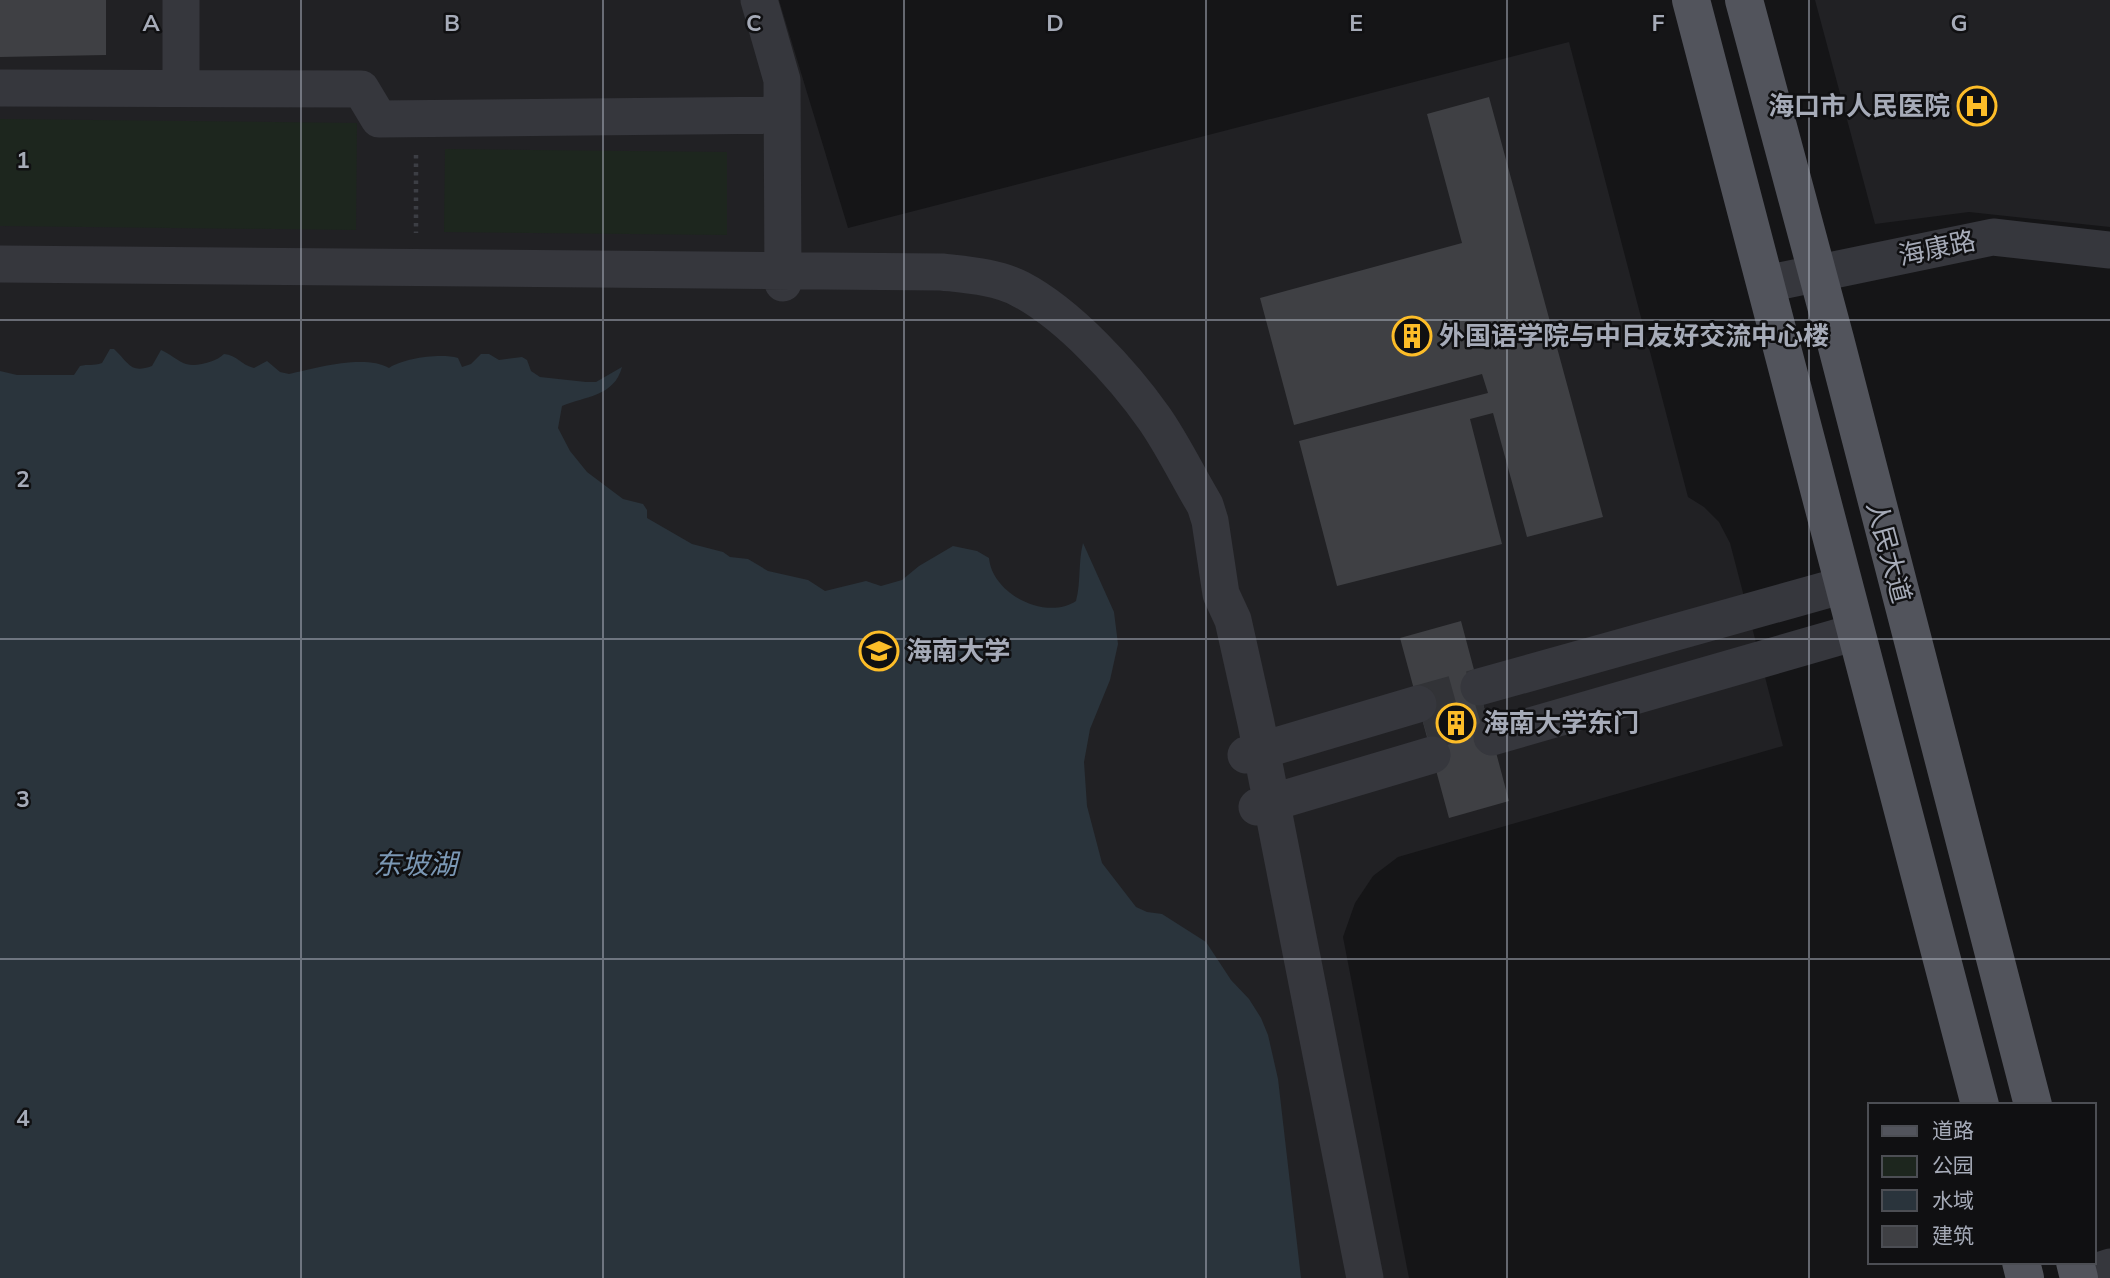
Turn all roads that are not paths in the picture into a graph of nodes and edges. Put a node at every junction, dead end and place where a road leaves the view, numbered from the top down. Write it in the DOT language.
graph roads {
  1 [pos="181,0"];
  2 [pos="740,0"];
  3 [pos="759,0"];
  4 [pos="1691,0"];
  5 [pos="1744,0"];
  6 [pos="0,69"];
  7 [pos="181,79"];
  8 [pos="0,88"];
  9 [pos="772,106"];
  10 [pos="2110,250"];
  11 [pos="0,264"];
  12 [pos="1817,273"];
  13 [pos="0,277"];
  14 [pos="772,277"];
  15 [pos="1766,284"];
  16 [pos="1850,608"];
  17 [pos="1749,637"];
  18 [pos="1259,780"];
  19 [pos="1979,1103"];
  20 [pos="2032,1103"];
  21 [pos="1349,1278"];
  22 [pos="1365,1278"];
  1 -- 7 [label="street"];
  2 -- 9 [label="street"];
  3 -- 9 [label="street"];
  4 -- 15 [label="main road, 人民大道"];
  5 -- 12 [label="main road, 人民大道"];
  6 -- 7 [label="street"];
  7 -- 8 [label="street"];
  7 -- 9 [label="street"];
  7 -- 9 [label="street"];
  9 -- 14 [label="street"];
  10 -- 12 [label="street, 海康路"];
  11 -- 14 [label="street"];
  12 -- 15 [label="street, 海康路"];
  12 -- 20 [label="main road, 人民大道"];
  13 -- 14 [label="street"];
  14 -- 18 [label="street"];
  15 -- 16 [label="main road, 人民大道"];
  16 -- 17 [label="street"];
  16 -- 17 [label="street"];
  16 -- 19 [label="main road, 人民大道"];
  17 -- 17 [label="street"];
  18 -- 18 [label="street"];
  18 -- 21 [label="street"];
  18 -- 22 [label="street"];
}
